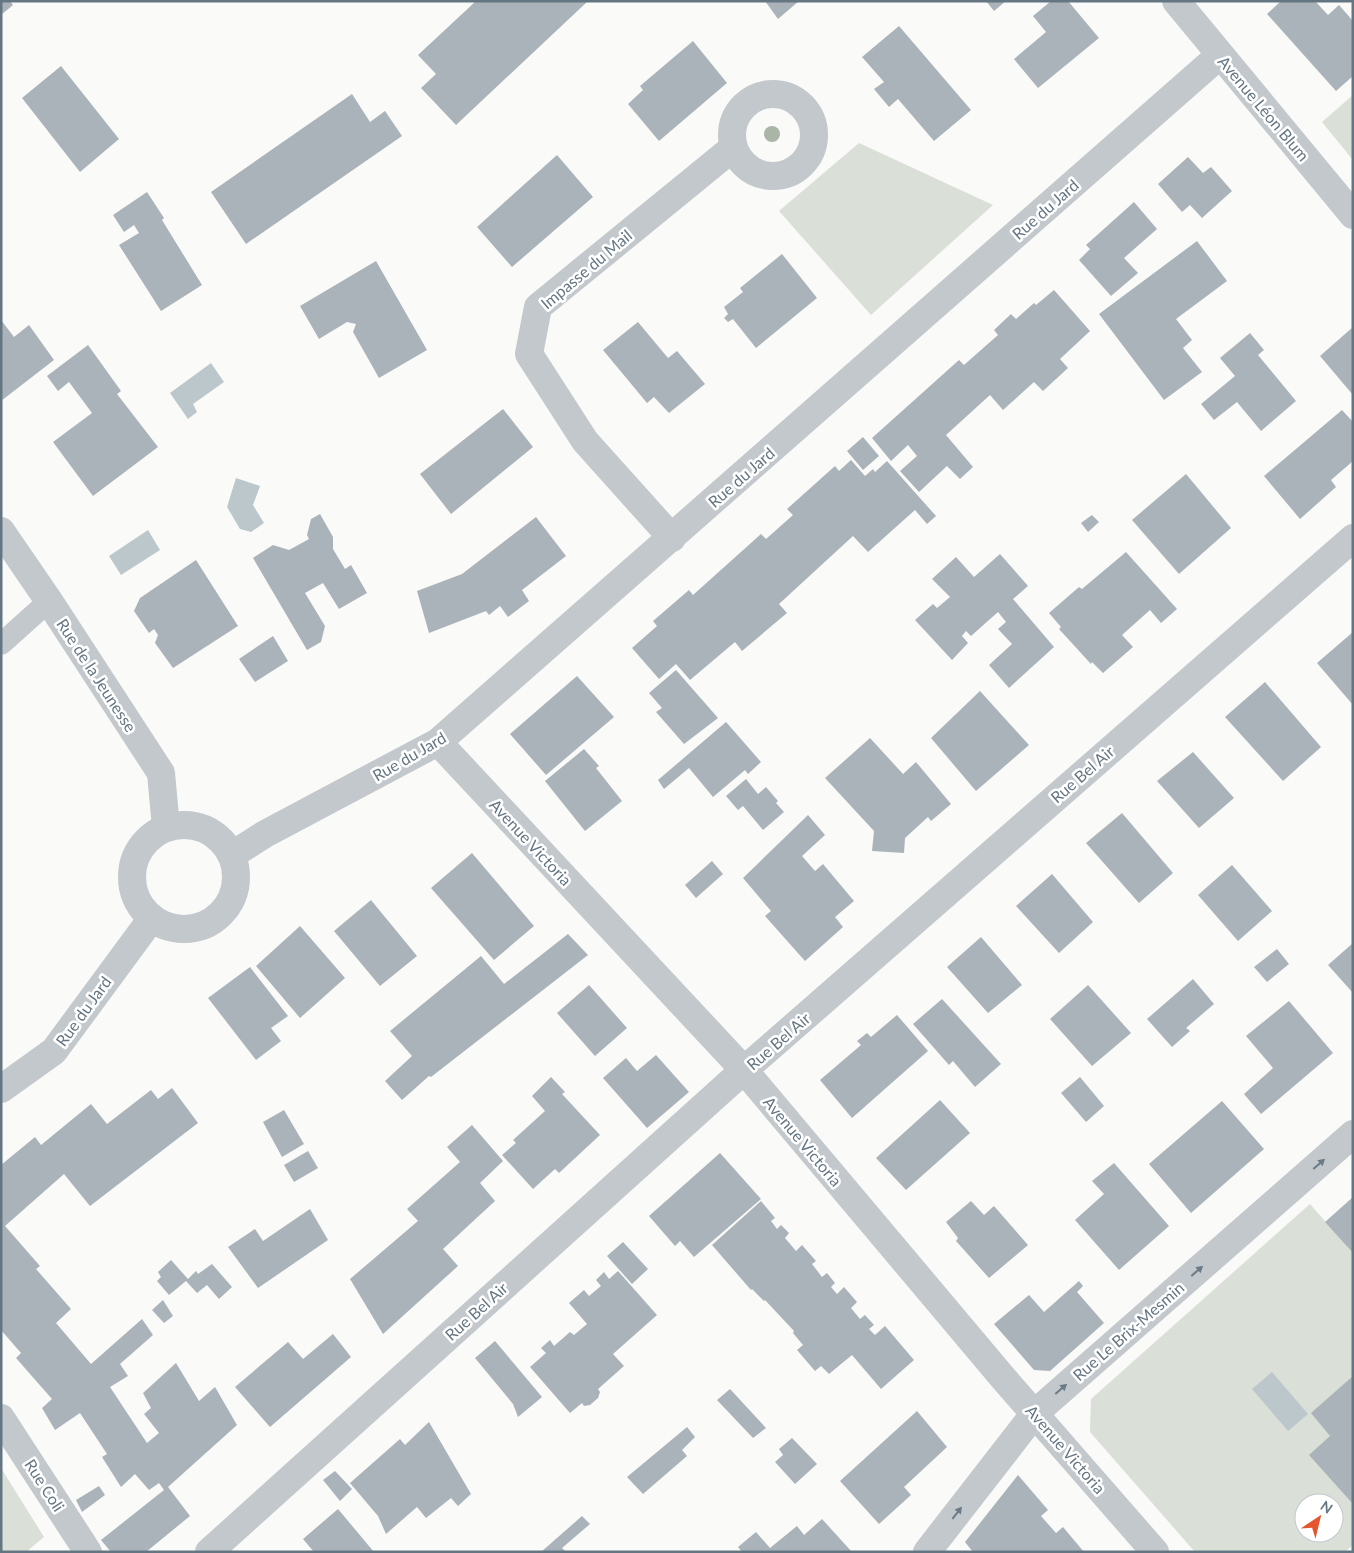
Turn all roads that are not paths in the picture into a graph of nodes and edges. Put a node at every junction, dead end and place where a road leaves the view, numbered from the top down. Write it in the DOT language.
graph roads {
  1 [pos="1176,1"];
  2 [pos="1220,55"];
  3 [pos="734,147"];
  4 [pos="1353,215"];
  5 [pos="1,531"];
  6 [pos="672,538"];
  7 [pos="1353,538"];
  8 [pos="49,601"];
  9 [pos="1,644"];
  10 [pos="438,742"];
  11 [pos="166,828"];
  12 [pos="232,855"];
  13 [pos="152,918"];
  14 [pos="744,1070"];
  15 [pos="1,1089"];
  16 [pos="1353,1134"];
  17 [pos="1034,1412"];
  18 [pos="1,1418"];
  19 [pos="88,1552"];
  20 [pos="209,1552"];
  21 [pos="927,1552"];
  22 [pos="1155,1552"];
  1 -- 2 [label="street, Avenue Léon Blum"];
  2 -- 4 [label="street, Avenue Léon Blum"];
  2 -- 6 [label="street, Rue du Jard"];
  3 -- 6 [label="street, Impasse du Mail"];
  5 -- 8 [label="street, Rue de la Jeunesse"];
  6 -- 10 [label="street, Rue du Jard"];
  7 -- 14 [label="street, Rue Bel Air"];
  8 -- 9 [label="lane"];
  8 -- 11 [label="street, Rue de la Jeunesse"];
  10 -- 12 [label="street, Rue du Jard"];
  10 -- 14 [label="street, Avenue Victoria"];
  11 -- 12 [label="street"];
  11 -- 13 [label="street"];
  12 -- 13 [label="street"];
  13 -- 15 [label="street, Rue du Jard"];
  14 -- 17 [label="street, Avenue Victoria"];
  14 -- 20 [label="street, Rue Bel Air"];
  17 -- 16 [label="street, Rue Le Brix-Mesmin, one-way"];
  21 -- 17 [label="street, Rue Le Brix-Mesmin, one-way"];
  17 -- 22 [label="street, Avenue Victoria"];
  18 -- 19 [label="street, Rue Coli"];
}
